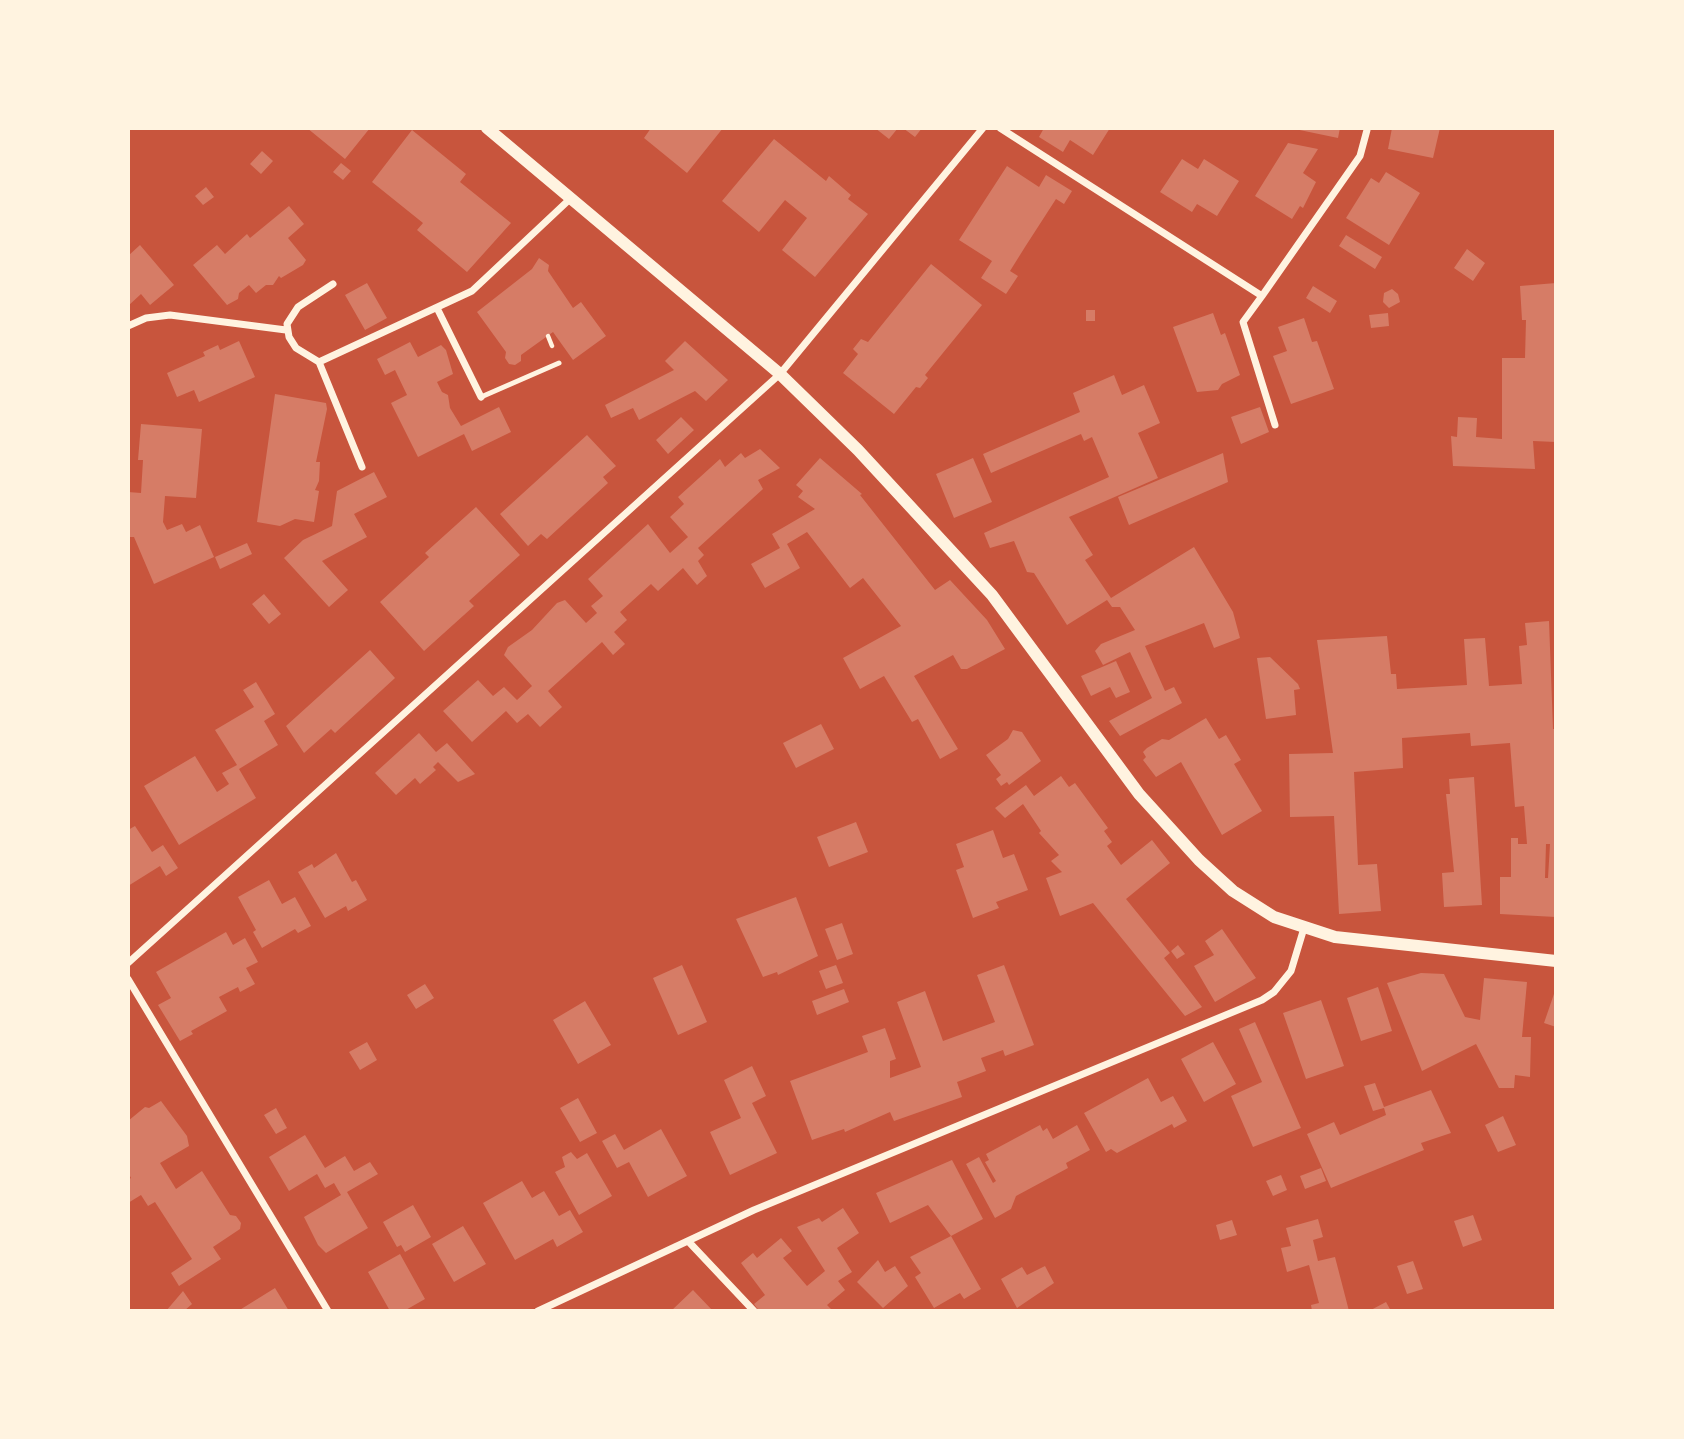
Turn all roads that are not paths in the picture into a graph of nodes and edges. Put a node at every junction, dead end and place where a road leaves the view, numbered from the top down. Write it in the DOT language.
graph roads {
  1 [pos="487,128"];
  2 [pos="983,128"];
  3 [pos="1000,128"];
  4 [pos="1367,130"];
  5 [pos="572,197"];
  6 [pos="333,284"];
  7 [pos="1262,296"];
  8 [pos="437,308"];
  9 [pos="128,326"];
  10 [pos="286,330"];
  11 [pos="319,362"];
  12 [pos="559,363"];
  13 [pos="780,374"];
  14 [pos="481,397"];
  15 [pos="1275,425"];
  16 [pos="362,467"];
  17 [pos="1304,928"];
  18 [pos="1556,961"];
  19 [pos="128,963"];
  20 [pos="128,979"];
  21 [pos="688,1241"];
  22 [pos="328,1311"];
  23 [pos="538,1311"];
  24 [pos="754,1311"];
  1 -- 5 [label="street"];
  2 -- 13 [label="street"];
  3 -- 7 [label="street"];
  4 -- 7 [label="street"];
  5 -- 8 [label="street"];
  5 -- 13 [label="street"];
  6 -- 10 [label="street"];
  7 -- 15 [label="street"];
  8 -- 11 [label="street"];
  8 -- 14 [label="street"];
  9 -- 10 [label="street"];
  10 -- 11 [label="street"];
  11 -- 16 [label="street"];
  12 -- 14 [label="lane"];
  13 -- 17 [label="street"];
  13 -- 19 [label="street"];
  17 -- 18 [label="street"];
  17 -- 21 [label="street"];
  20 -- 22 [label="street"];
  21 -- 23 [label="street"];
  21 -- 24 [label="street"];
}
